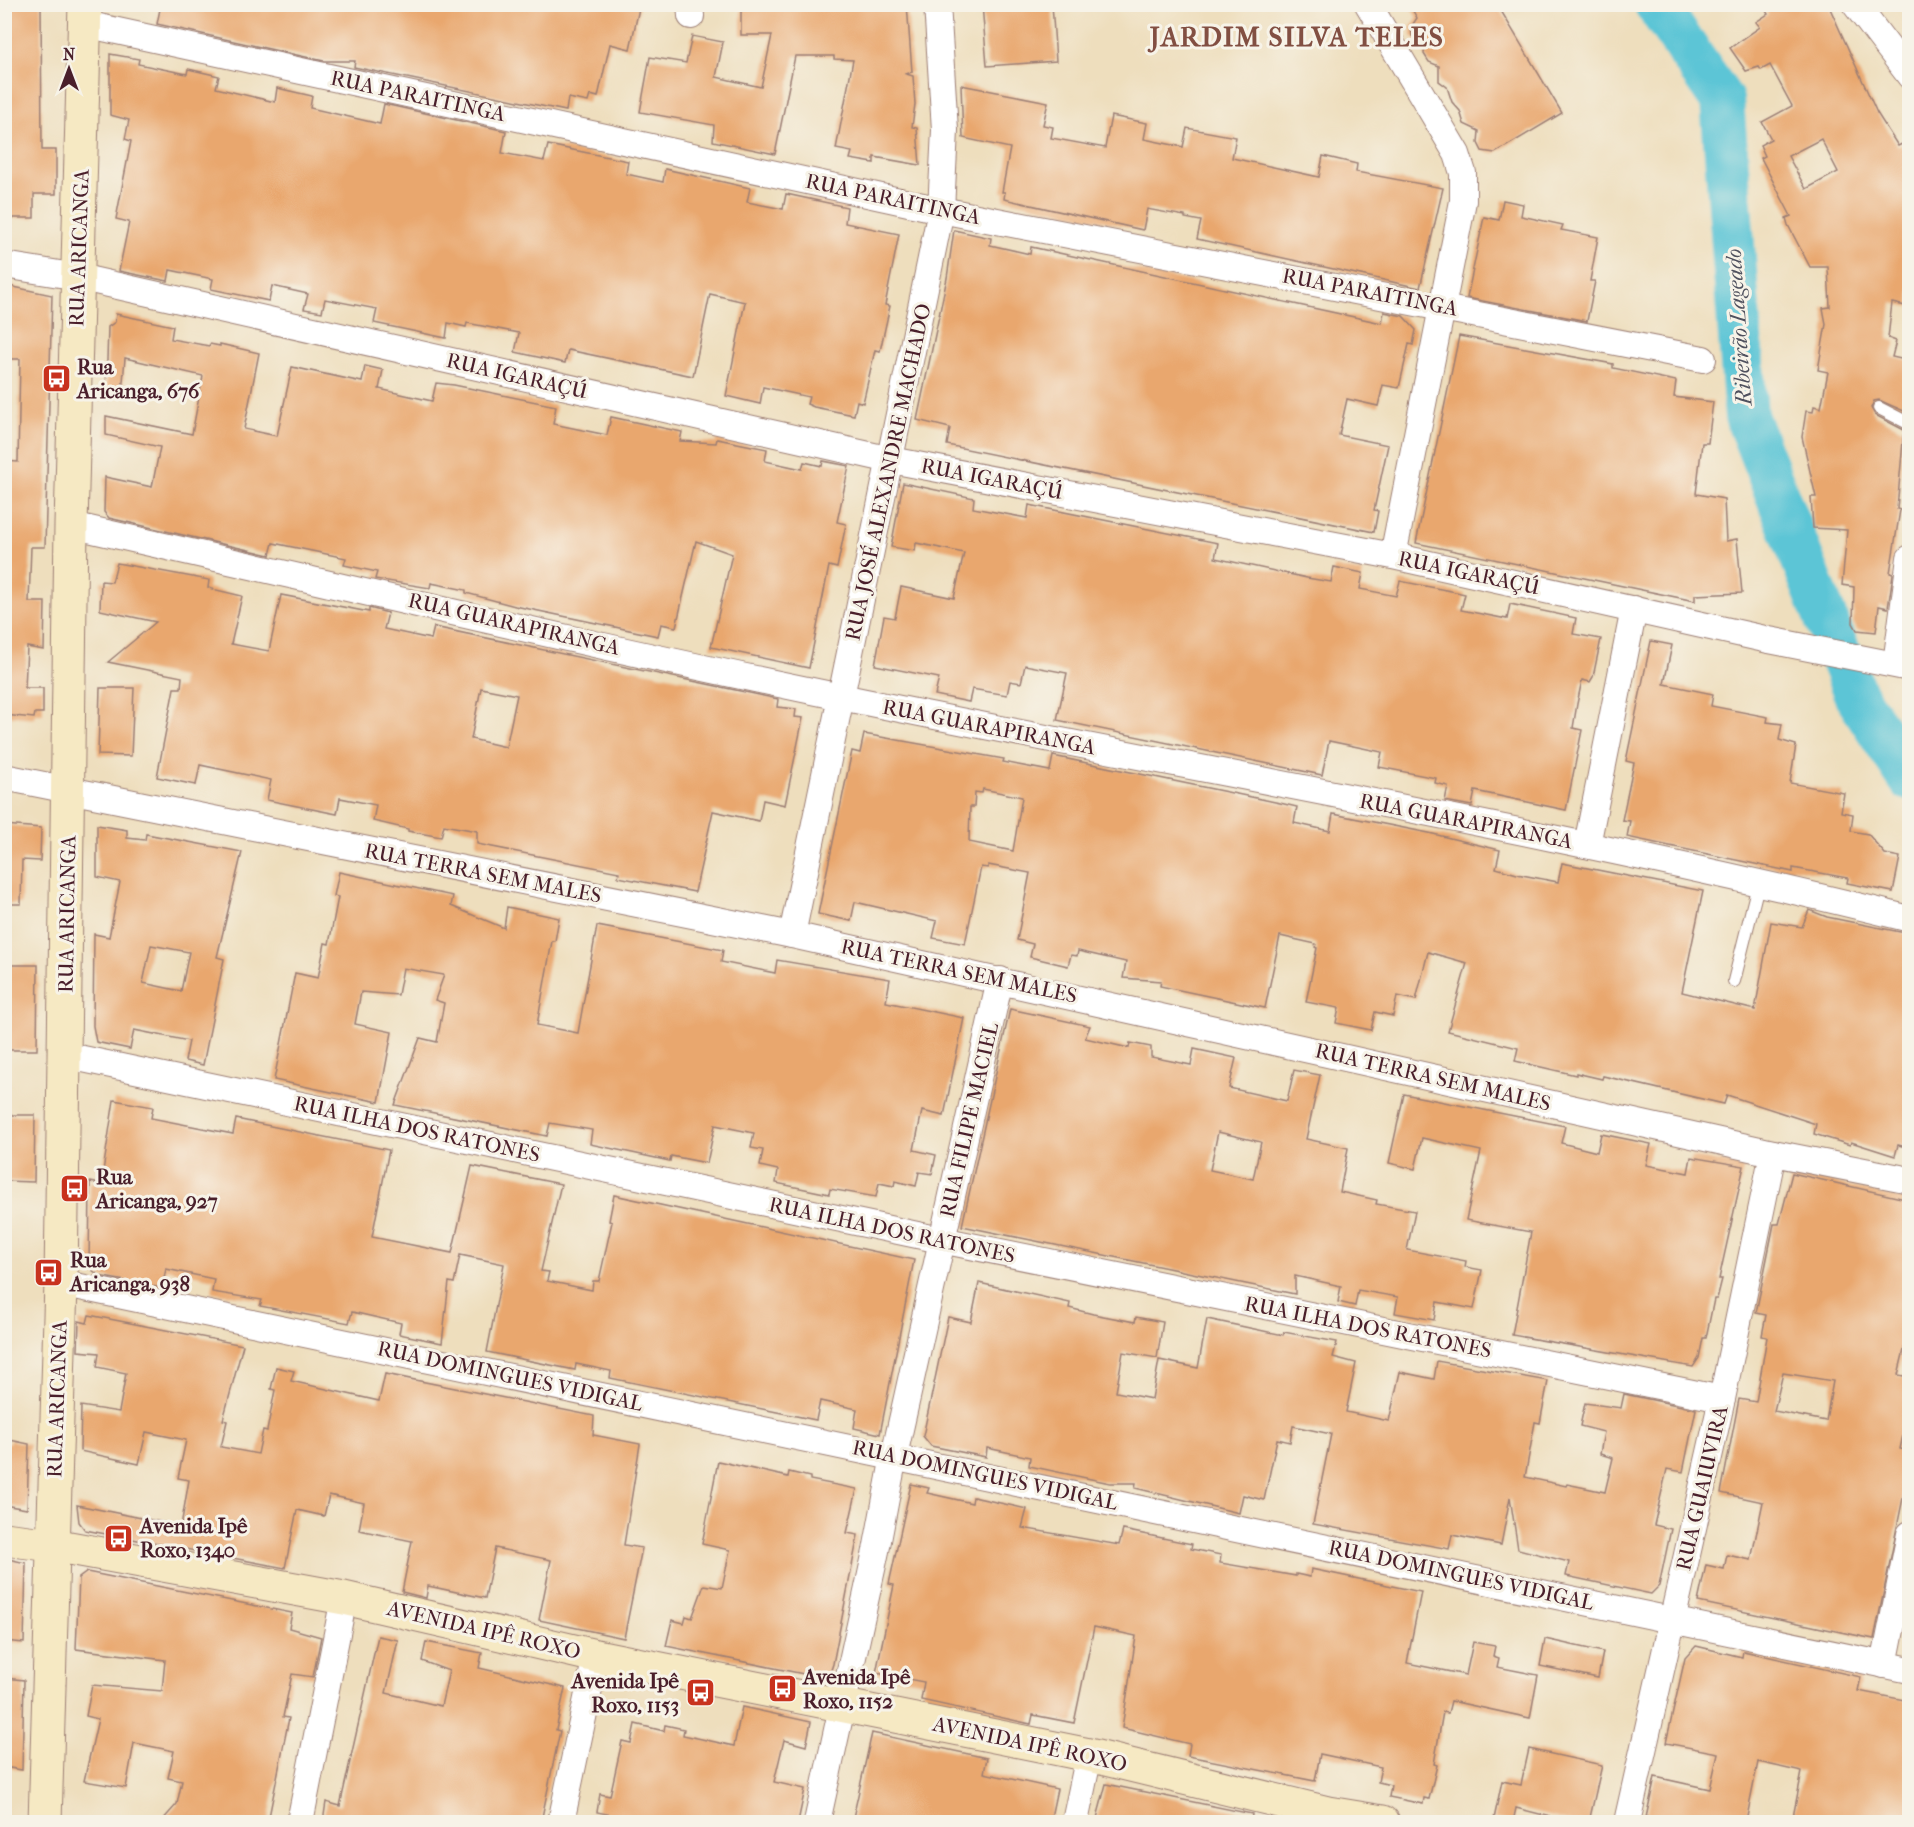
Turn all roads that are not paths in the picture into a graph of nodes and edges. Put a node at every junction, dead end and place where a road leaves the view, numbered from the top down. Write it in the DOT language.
graph roads {
  1 [pos="937,4"];
  2 [pos="1368,4"];
  3 [pos="1855,4"];
  4 [pos="85,14"];
  5 [pos="1910,76"];
  6 [pos="941,210"];
  7 [pos="4,266"];
  8 [pos="78,277"];
  9 [pos="1444,306"];
  10 [pos="1704,359"];
  11 [pos="1880,408"];
  12 [pos="1910,423"];
  13 [pos="891,460"];
  14 [pos="71,525"];
  15 [pos="1393,556"];
  16 [pos="1910,558"];
  17 [pos="1634,609"];
  18 [pos="1898,665"];
  19 [pos="842,698"];
  20 [pos="4,777"];
  21 [pos="69,790"];
  22 [pos="1587,845"];
  23 [pos="1759,881"];
  24 [pos="1910,919"];
  25 [pos="792,935"];
  26 [pos="1000,980"];
  27 [pos="1734,981"];
  28 [pos="64,1055"];
  29 [pos="1773,1153"];
  30 [pos="1910,1180"];
  31 [pos="941,1240"];
  32 [pos="61,1283"];
  33 [pos="1722,1399"];
  34 [pos="894,1456"];
  35 [pos="1910,1534"];
  36 [pos="4,1539"];
  37 [pos="53,1545"];
  38 [pos="344,1599"];
  39 [pos="1673,1619"];
  40 [pos="596,1656"];
  41 [pos="1884,1665"];
  42 [pos="1910,1670"];
  43 [pos="842,1706"];
  44 [pos="1089,1755"];
  45 [pos="1327,1818"];
  46 [pos="45,1822"];
  47 [pos="300,1822"];
  48 [pos="561,1822"];
  49 [pos="817,1822"];
  50 [pos="1075,1822"];
  51 [pos="1383,1822"];
  52 [pos="1627,1822"];
  1 -- 6 [label="street, RUA JOSÉ ALEXANDRE MACHADO"];
  2 -- 9 [label="street"];
  3 -- 5 [label="street"];
  4 -- 6 [label="street, RUA PARAITINGA"];
  4 -- 8 [label="street, RUA ARICANGA"];
  6 -- 9 [label="street, RUA PARAITINGA"];
  6 -- 13 [label="street, RUA JOSÉ ALEXANDRE MACHADO"];
  7 -- 8 [label="street, RUA IGARAÇÚ"];
  8 -- 13 [label="street, RUA IGARAÇÚ"];
  8 -- 14 [label="street, RUA ARICANGA"];
  9 -- 10 [label="street, RUA PARAITINGA"];
  9 -- 15 [label="street"];
  11 -- 12 [label="lane"];
  13 -- 15 [label="street, RUA IGARAÇÚ"];
  13 -- 19 [label="street, RUA JOSÉ ALEXANDRE MACHADO"];
  14 -- 19 [label="street, RUA GUARAPIRANGA"];
  14 -- 21 [label="street, RUA ARICANGA"];
  15 -- 17 [label="street, RUA IGARAÇÚ"];
  16 -- 18 [label="street"];
  17 -- 18 [label="street, RUA IGARAÇÚ"];
  17 -- 22 [label="street"];
  19 -- 22 [label="street, RUA GUARAPIRANGA"];
  19 -- 25 [label="street, RUA JOSÉ ALEXANDRE MACHADO"];
  20 -- 21 [label="street, RUA TERRA SEM MALES"];
  21 -- 25 [label="street, RUA TERRA SEM MALES"];
  21 -- 28 [label="street, RUA ARICANGA"];
  22 -- 23 [label="street, RUA GUARAPIRANGA"];
  23 -- 24 [label="street, RUA GUARAPIRANGA"];
  23 -- 27 [label="lane"];
  25 -- 26 [label="street, RUA TERRA SEM MALES"];
  26 -- 29 [label="street, RUA TERRA SEM MALES"];
  26 -- 31 [label="street, RUA FILIPE MACIEL"];
  28 -- 31 [label="street, RUA ILHA DOS RATONES"];
  28 -- 32 [label="street, RUA ARICANGA"];
  29 -- 30 [label="street, RUA TERRA SEM MALES"];
  29 -- 33 [label="street, RUA GUAIUVIRA"];
  31 -- 33 [label="street, RUA ILHA DOS RATONES"];
  31 -- 34 [label="street, RUA FILIPE MACIEL"];
  32 -- 34 [label="street, RUA DOMINGUES VIDIGAL"];
  32 -- 37 [label="street, RUA ARICANGA"];
  33 -- 39 [label="street, RUA GUAIUVIRA"];
  34 -- 39 [label="street, RUA DOMINGUES VIDIGAL"];
  34 -- 43 [label="street, RUA FILIPE MACIEL"];
  35 -- 41 [label="street"];
  36 -- 37 [label="street, AVENIDA IPÊ ROXO"];
  37 -- 38 [label="street, AVENIDA IPÊ ROXO"];
  37 -- 46 [label="street, RUA ARICANGA"];
  38 -- 40 [label="street, AVENIDA IPÊ ROXO"];
  38 -- 47 [label="street"];
  39 -- 41 [label="street, RUA DOMINGUES VIDIGAL"];
  39 -- 52 [label="street, RUA GUAIUVIRA"];
  40 -- 43 [label="street, AVENIDA IPÊ ROXO"];
  40 -- 48 [label="street"];
  41 -- 42 [label="street, RUA DOMINGUES VIDIGAL"];
  43 -- 44 [label="street, AVENIDA IPÊ ROXO"];
  43 -- 49 [label="street, RUA FILIPE MACIEL"];
  44 -- 45 [label="street, AVENIDA IPÊ ROXO"];
  44 -- 50 [label="street"];
  45 -- 51 [label="street, AVENIDA IPÊ ROXO"];
}
